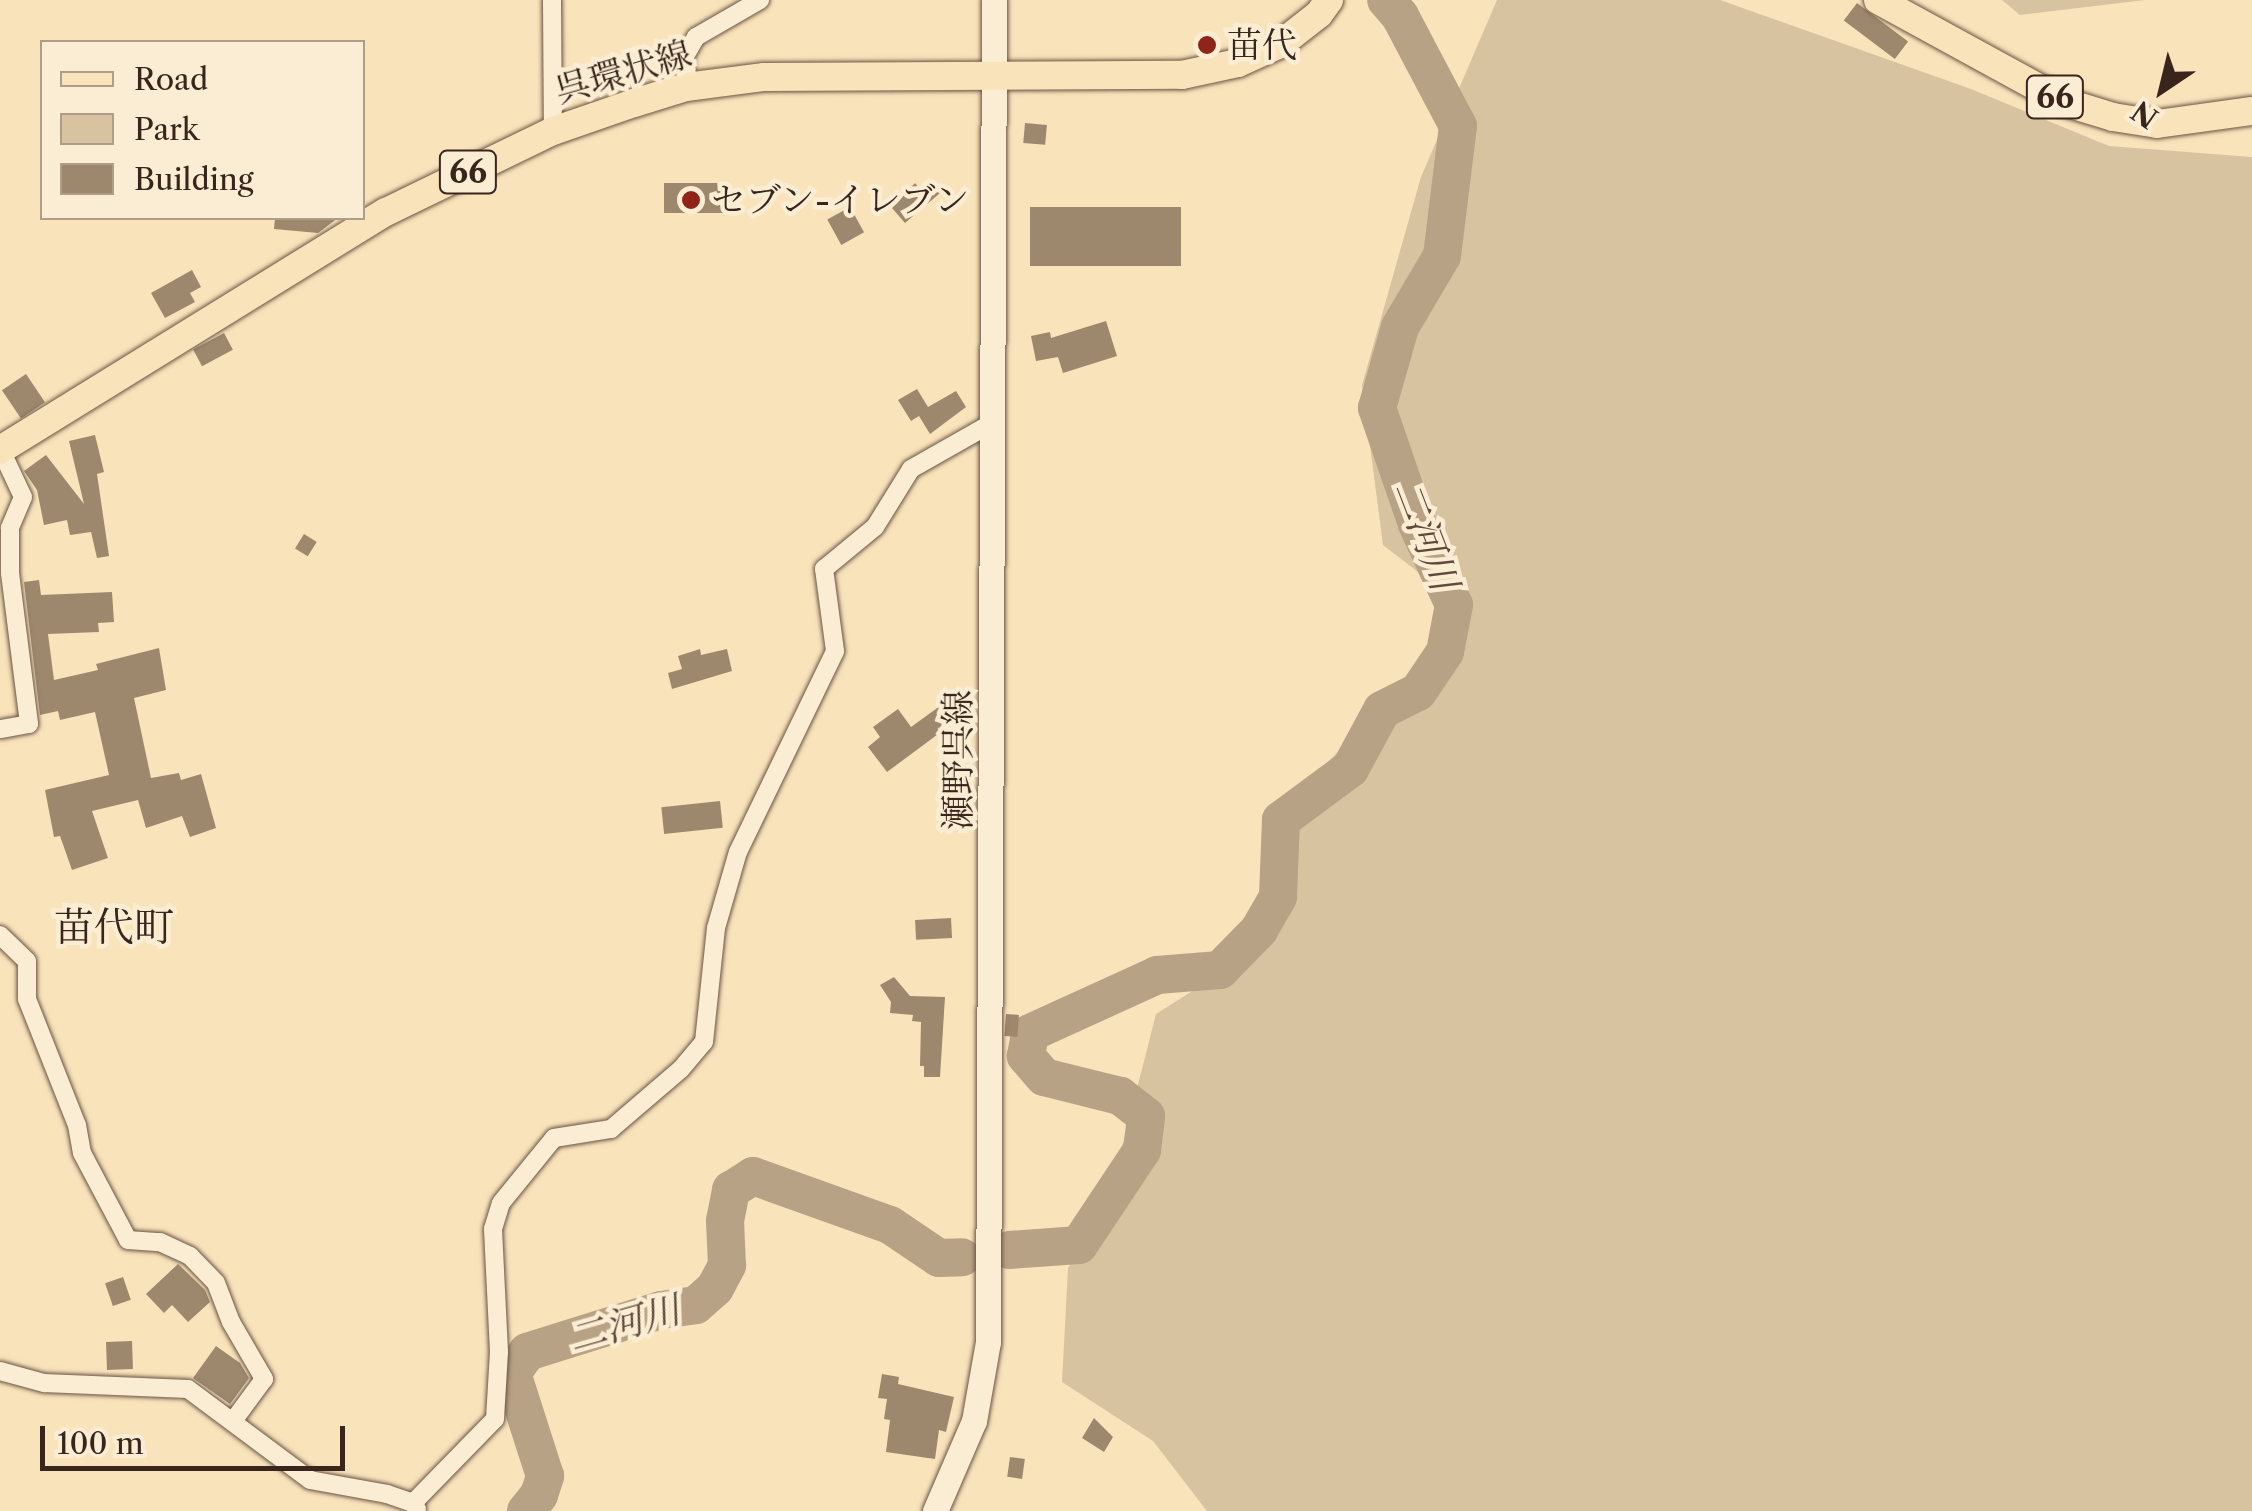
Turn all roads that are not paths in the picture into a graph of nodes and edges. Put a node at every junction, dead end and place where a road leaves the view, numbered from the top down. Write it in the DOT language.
graph roads {
  1 [pos="552,0"];
  2 [pos="760,0"];
  3 [pos="994,0"];
  4 [pos="1329,0"];
  5 [pos="1878,0"];
  6 [pos="995,78"];
  7 [pos="686,87"];
  8 [pos="2252,111"];
  9 [pos="553,131"];
  10 [pos="992,423"];
  11 [pos="1,449"];
  12 [pos="0,729"];
  13 [pos="0,935"];
  14 [pos="0,1372"];
  15 [pos="233,1421"];
  16 [pos="415,1507"];
  17 [pos="934,1511"];
  1 -- 9 [label="street"];
  2 -- 7 [label="street"];
  3 -- 6 [label="main road, 瀬野呉線"];
  4 -- 6 [label="main road, 呉環状線 / 66"];
  5 -- 8 [label="main road, 66"];
  6 -- 7 [label="main road, 呉環状線 / 66"];
  6 -- 10 [label="main road, 瀬野呉線"];
  7 -- 9 [label="main road, 呉環状線 / 66"];
  9 -- 11 [label="main road, 呉環状線 / 66"];
  10 -- 16 [label="street"];
  10 -- 17 [label="main road, 瀬野呉線"];
  11 -- 12 [label="street"];
  13 -- 15 [label="street"];
  14 -- 15 [label="street"];
  15 -- 16 [label="street"];
}
